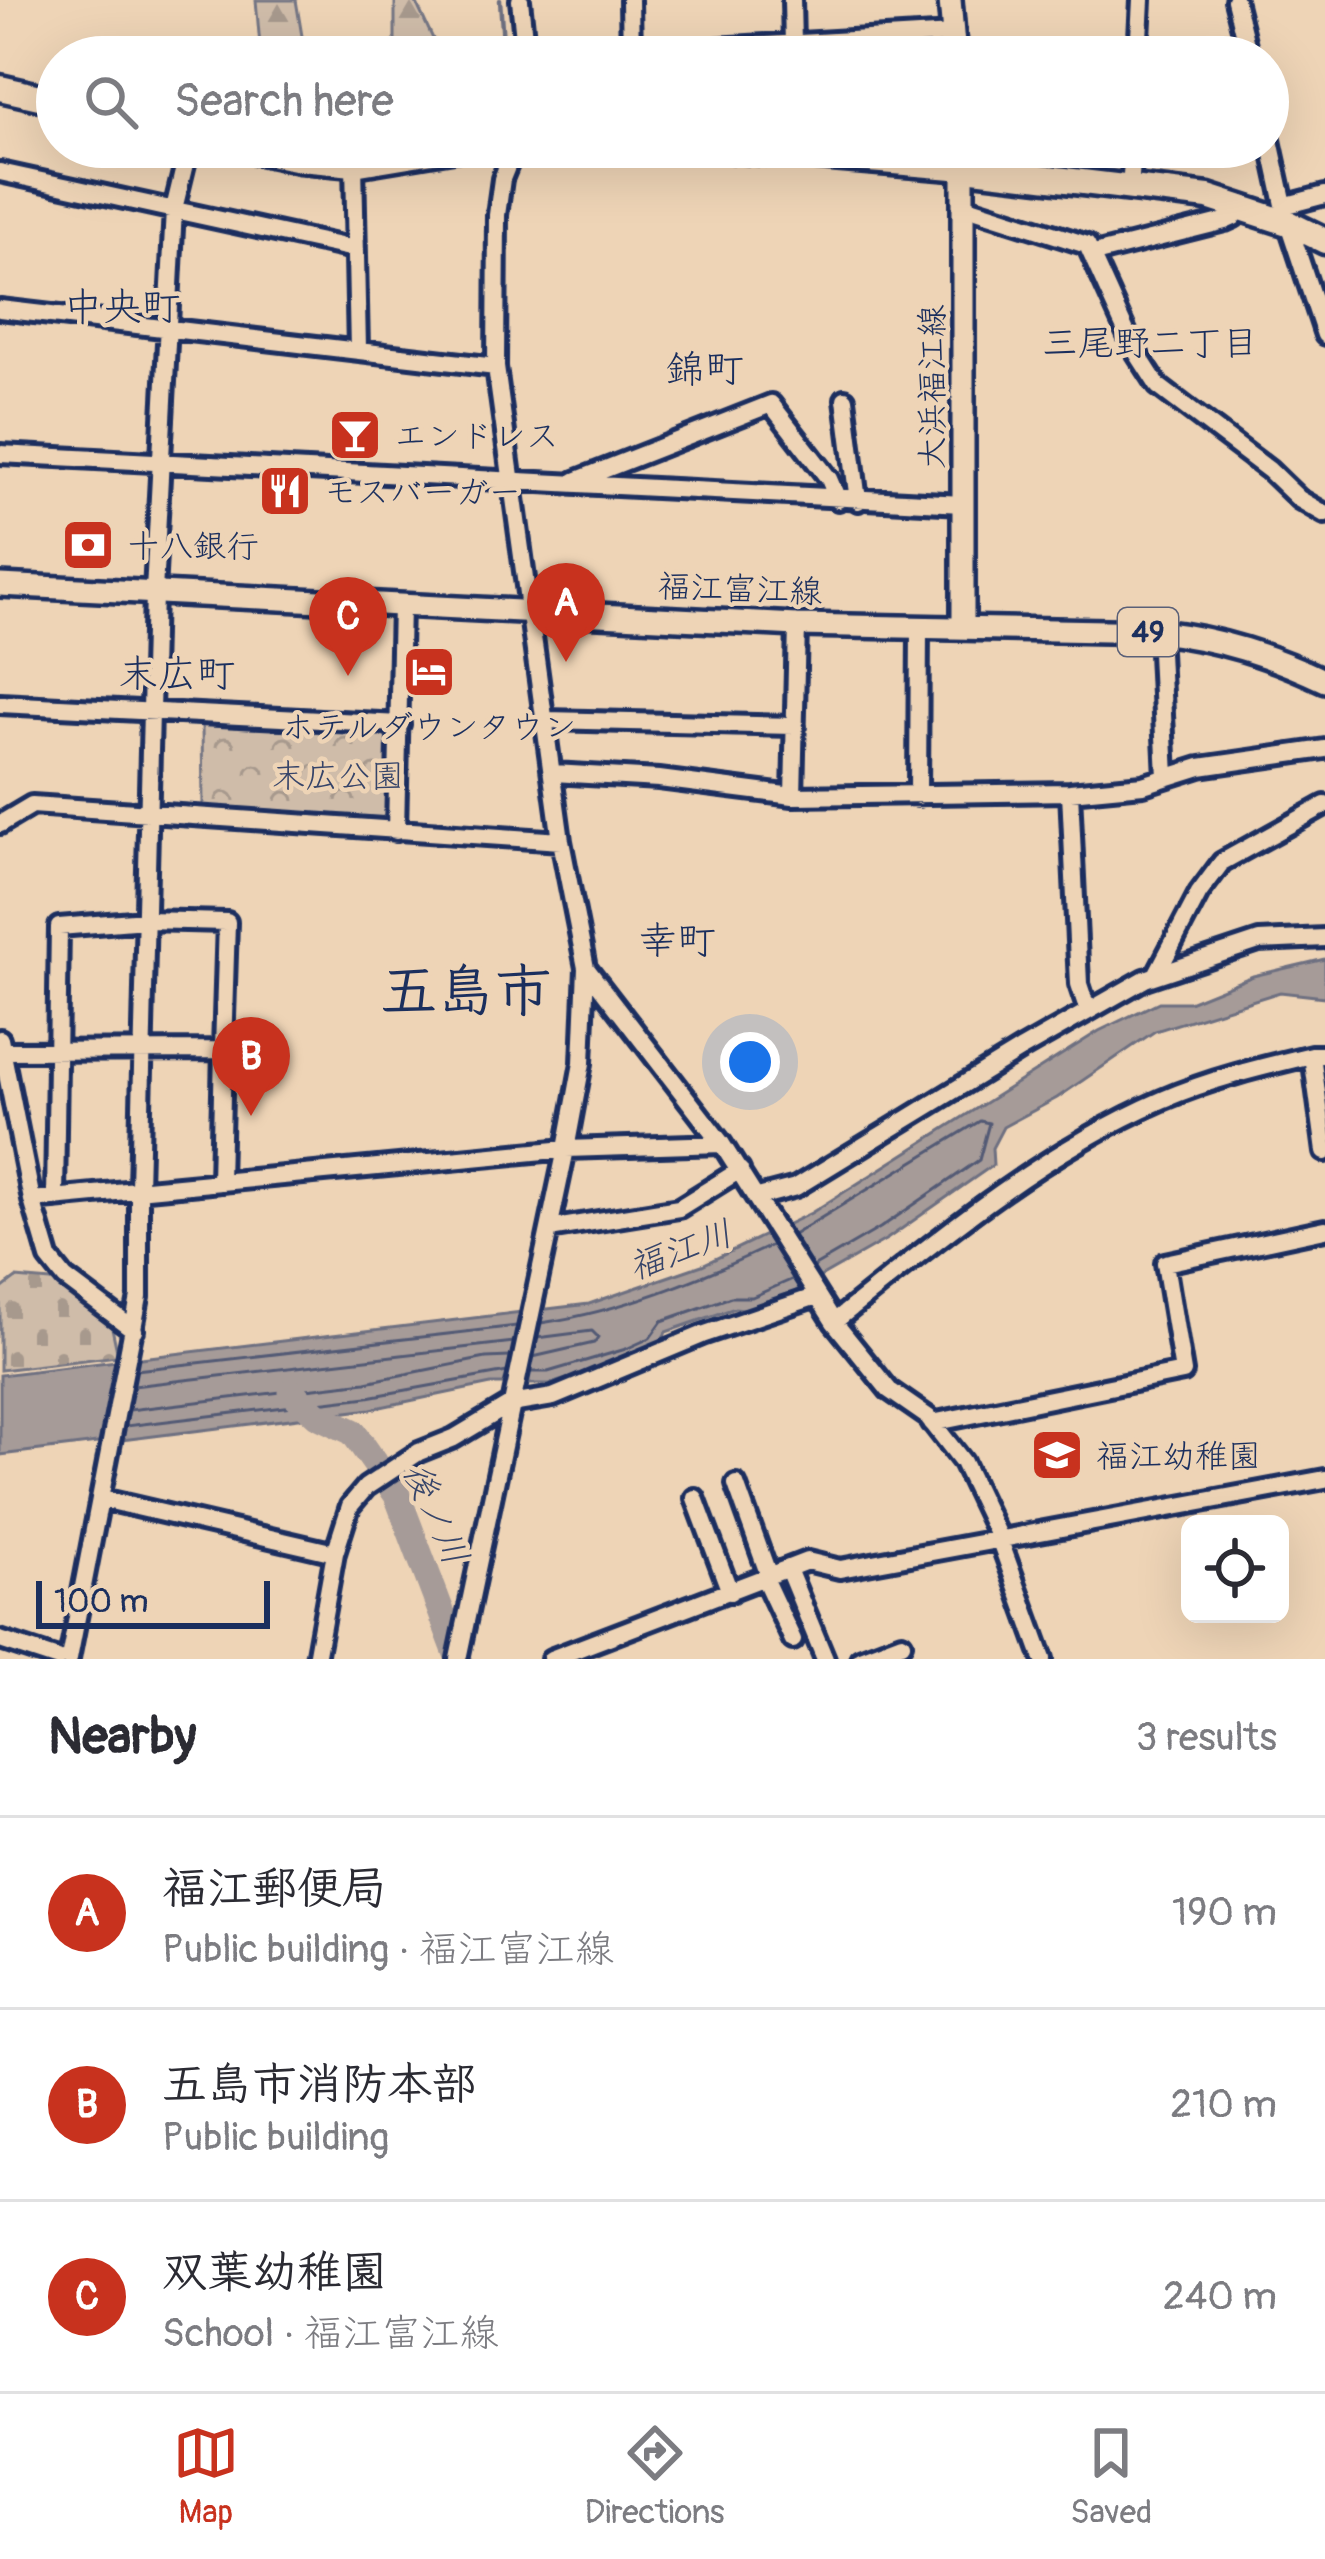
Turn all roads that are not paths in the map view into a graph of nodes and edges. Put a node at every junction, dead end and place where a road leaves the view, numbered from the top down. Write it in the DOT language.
graph roads {
  1 [pos="520,0"];
  2 [pos="630,0"];
  3 [pos="792,0"];
  4 [pos="950,0"];
  5 [pos="1141,0"];
  6 [pos="1234,0"];
  7 [pos="953,34"];
  8 [pos="524,36"];
  9 [pos="631,36"];
  10 [pos="793,36"];
  11 [pos="924,36"];
  12 [pos="1139,36"];
  13 [pos="1243,36"];
  14 [pos="0,88"];
  15 [pos="36,96"];
  16 [pos="183,168"];
  17 [pos="354,168"];
  18 [pos="506,168"];
  19 [pos="964,168"];
  20 [pos="1016,168"];
  21 [pos="1132,168"];
  22 [pos="1276,168"];
  23 [pos="0,172"];
  24 [pos="1130,190"];
  25 [pos="1325,194"];
  26 [pos="964,206"];
  27 [pos="1240,207"];
  28 [pos="174,209"];
  29 [pos="1287,214"];
  30 [pos="1325,241"];
  31 [pos="354,249"];
  32 [pos="1094,254"];
  33 [pos="0,309"];
  34 [pos="168,328"];
  35 [pos="1325,335"];
  36 [pos="358,349"];
  37 [pos="496,367"];
  38 [pos="845,399"];
  39 [pos="0,454"];
  40 [pos="161,461"];
  41 [pos="509,480"];
  42 [pos="569,484"];
  43 [pos="838,500"];
  44 [pos="858,500"];
  45 [pos="963,504"];
  46 [pos="1325,514"];
  47 [pos="0,585"];
  48 [pos="154,592"];
  49 [pos="400,605"];
  50 [pos="529,611"];
  51 [pos="796,625"];
  52 [pos="919,627"];
  53 [pos="963,628"];
  54 [pos="1160,632"];
  55 [pos="1325,681"];
  56 [pos="0,704"];
  57 [pos="151,713"];
  58 [pos="546,720"];
  59 [pos="400,724"];
  60 [pos="794,726"];
  61 [pos="1325,748"];
  62 [pos="553,773"];
  63 [pos="1166,777"];
  64 [pos="1070,792"];
  65 [pos="793,796"];
  66 [pos="918,796"];
  67 [pos="1325,805"];
  68 [pos="147,811"];
  69 [pos="0,824"];
  70 [pos="396,831"];
  71 [pos="561,841"];
  72 [pos="145,920"];
  73 [pos="1325,938"];
  74 [pos="586,968"];
  75 [pos="1156,975"];
  76 [pos="1088,1011"];
  77 [pos="1,1045"];
  78 [pos="56,1051"];
  79 [pos="142,1051"];
  80 [pos="223,1051"];
  81 [pos="1319,1055"];
  82 [pos="722,1144"];
  83 [pos="566,1149"];
  84 [pos="1325,1152"];
  85 [pos="740,1170"];
  86 [pos="220,1182"];
  87 [pos="139,1188"];
  88 [pos="55,1198"];
  89 [pos="32,1200"];
  90 [pos="762,1203"];
  91 [pos="549,1228"];
  92 [pos="1325,1229"];
  93 [pos="818,1296"];
  94 [pos="834,1322"];
  95 [pos="134,1330"];
  96 [pos="511,1404"];
  97 [pos="932,1423"];
  98 [pos="1325,1478"];
  99 [pos="736,1484"];
  100 [pos="102,1498"];
  101 [pos="694,1498"];
  102 [pos="999,1538"];
  103 [pos="334,1552"];
  104 [pos="788,1569"];
  105 [pos="767,1577"];
  106 [pos="730,1592"];
  107 [pos="0,1640"];
  108 [pos="793,1640"];
  109 [pos="902,1643"];
  110 [pos="58,1659"];
  111 [pos="69,1659"];
  112 [pos="316,1659"];
  113 [pos="458,1659"];
  114 [pos="550,1659"];
  115 [pos="825,1659"];
  116 [pos="860,1659"];
  117 [pos="1043,1659"];
  1 -- 8 [label="street"];
  2 -- 9 [label="street"];
  3 -- 10 [label="street"];
  4 -- 7 [label="main road"];
  5 -- 12 [label="street"];
  6 -- 13 [label="street"];
  7 -- 11 [label="street"];
  14 -- 15 [label="highway"];
  16 -- 28 [label="street"];
  17 -- 31 [label="street"];
  18 -- 37 [label="street"];
  19 -- 26 [label="main road, 大浜福江線"];
  20 -- 24 [label="highway"];
  21 -- 24 [label="street"];
  22 -- 29 [label="street"];
  23 -- 28 [label="street"];
  24 -- 27 [label="highway"];
  25 -- 29 [label="street"];
  26 -- 32 [label="street"];
  26 -- 45 [label="main road, 大浜福江線"];
  27 -- 29 [label="highway"];
  27 -- 32 [label="street"];
  28 -- 31 [label="street"];
  28 -- 34 [label="street"];
  29 -- 30 [label="highway"];
  29 -- 35 [label="street"];
  31 -- 36 [label="street"];
  32 -- 46 [label="street"];
  33 -- 34 [label="street"];
  34 -- 36 [label="street"];
  34 -- 40 [label="street"];
  36 -- 37 [label="street"];
  37 -- 41 [label="street"];
  38 -- 44 [label="street"];
  39 -- 40 [label="street"];
  40 -- 41 [label="street"];
  40 -- 48 [label="street"];
  41 -- 42 [label="street"];
  41 -- 50 [label="street"];
  42 -- 43 [label="street"];
  42 -- 43 [label="street"];
  43 -- 44 [label="street"];
  44 -- 45 [label="street"];
  45 -- 53 [label="main road, 大浜福江線"];
  47 -- 48 [label="main road, 福江富江線 / 49"];
  48 -- 49 [label="main road, 福江富江線 / 49"];
  48 -- 57 [label="street"];
  49 -- 50 [label="main road, 福江富江線 / 49"];
  49 -- 59 [label="street"];
  50 -- 51 [label="main road, 福江富江線 / 49"];
  50 -- 58 [label="street"];
  51 -- 52 [label="main road, 福江富江線 / 49"];
  51 -- 60 [label="street"];
  52 -- 53 [label="main road, 福江富江線 / 49"];
  52 -- 66 [label="street"];
  53 -- 54 [label="main road, 福江富江線 / 49"];
  54 -- 55 [label="main road, 福江富江線 / 49"];
  54 -- 63 [label="street"];
  56 -- 57 [label="street"];
  57 -- 59 [label="street"];
  57 -- 68 [label="street"];
  58 -- 60 [label="street"];
  58 -- 62 [label="street"];
  59 -- 70 [label="street"];
  60 -- 65 [label="street"];
  61 -- 63 [label="street"];
  62 -- 65 [label="street"];
  62 -- 71 [label="street"];
  63 -- 64 [label="street"];
  64 -- 66 [label="street"];
  64 -- 76 [label="street"];
  65 -- 66 [label="street"];
  67 -- 75 [label="street"];
  68 -- 69 [label="street"];
  68 -- 70 [label="street"];
  68 -- 72 [label="street"];
  70 -- 71 [label="street"];
  71 -- 74 [label="street"];
  72 -- 78 [label="street"];
  72 -- 79 [label="street"];
  72 -- 80 [label="street"];
  73 -- 75 [label="street"];
  74 -- 82 [label="street"];
  74 -- 83 [label="street"];
  75 -- 76 [label="street"];
  76 -- 90 [label="street"];
  77 -- 78 [label="street"];
  77 -- 89 [label="street"];
  78 -- 79 [label="street"];
  78 -- 88 [label="street"];
  79 -- 80 [label="street"];
  79 -- 87 [label="street"];
  80 -- 86 [label="street"];
  81 -- 84 [label="street"];
  81 -- 94 [label="street"];
  82 -- 83 [label="street"];
  82 -- 85 [label="street"];
  83 -- 86 [label="street"];
  83 -- 91 [label="street"];
  85 -- 90 [label="street"];
  85 -- 91 [label="street"];
  86 -- 87 [label="street"];
  87 -- 88 [label="street"];
  87 -- 95 [label="street"];
  88 -- 89 [label="street"];
  89 -- 95 [label="street"];
  90 -- 93 [label="street"];
  91 -- 96 [label="street"];
  92 -- 97 [label="street"];
  93 -- 94 [label="street"];
  93 -- 96 [label="street"];
  94 -- 97 [label="street"];
  95 -- 100 [label="street"];
  96 -- 103 [label="street"];
  96 -- 113 [label="street"];
  97 -- 102 [label="street"];
  98 -- 102 [label="street"];
  99 -- 105 [label="street"];
  100 -- 103 [label="street"];
  100 -- 111 [label="street"];
  101 -- 106 [label="street"];
  102 -- 104 [label="street"];
  102 -- 117 [label="street"];
  103 -- 112 [label="street"];
  104 -- 105 [label="street"];
  104 -- 115 [label="street"];
  105 -- 106 [label="street"];
  105 -- 108 [label="street"];
  106 -- 114 [label="street"];
  107 -- 110 [label="street"];
  109 -- 116 [label="street"];
}
